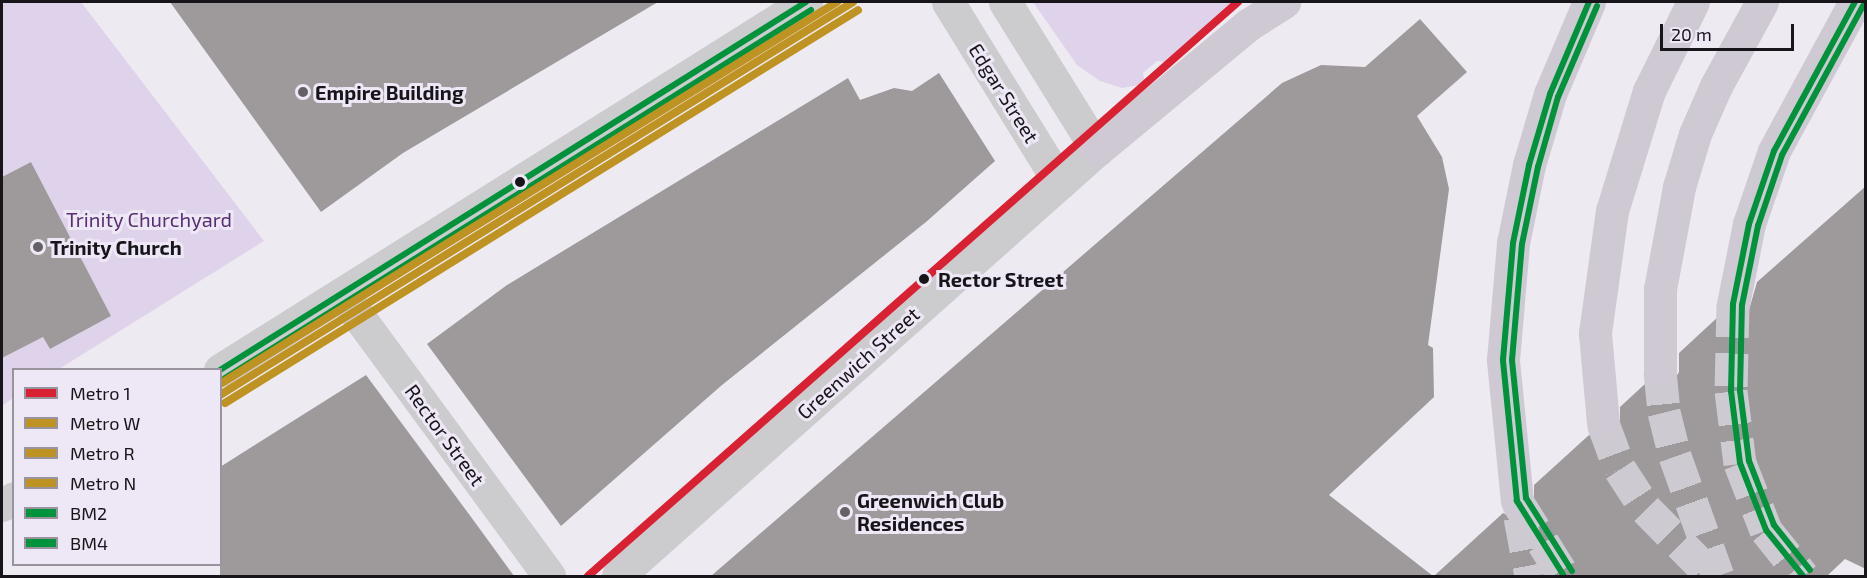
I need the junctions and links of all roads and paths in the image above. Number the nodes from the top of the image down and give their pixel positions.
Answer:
1 (806, 2) edge
2 (948, 2) edge
3 (1005, 2) edge
4 (1284, 2) edge
5 (1589, 2) edge
6 (1693, 2) edge
7 (1762, 2) edge
8 (1855, 2) edge
9 (1097, 150) junction
10 (1060, 183) junction
11 (342, 294) junction
12 (1733, 304) tunnel mouth
13 (222, 369) edge
14 (1660, 371) tunnel mouth
15 (1603, 423) tunnel mouth
16 (1517, 501) tunnel mouth
17 (549, 576) edge
18 (618, 576) edge

1 - 11 street
2 - 10 street, Edgar Street
3 - 9 street
4 - 9 highway
5 - 16 highway
6 - 15 highway
7 - 14 highway
8 - 12 highway
9 - 10 street, Greenwich Street
10 - 18 street, Greenwich Street
11 - 13 street
11 - 17 street, Rector Street

